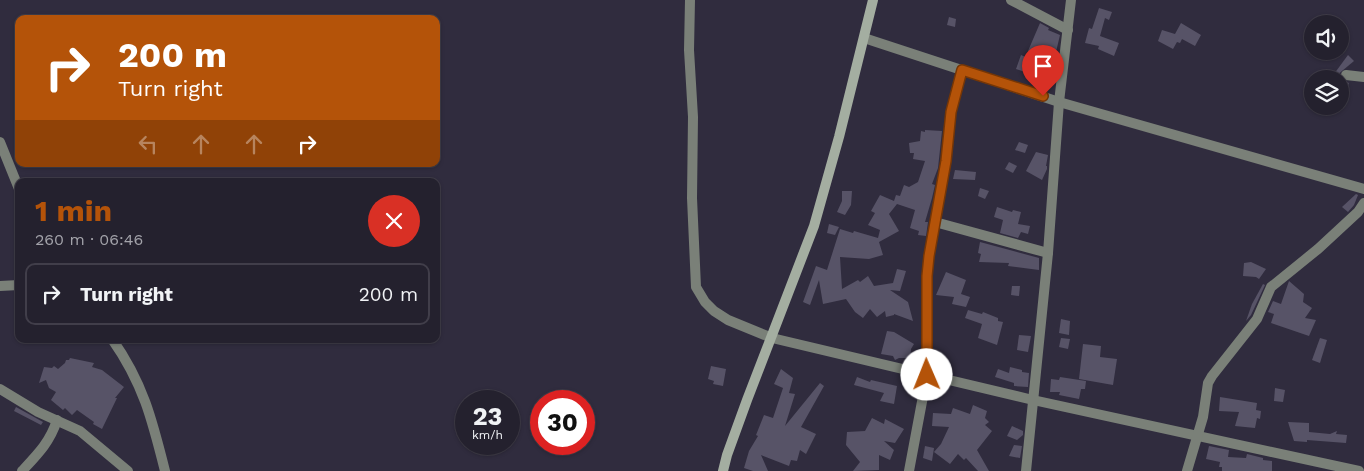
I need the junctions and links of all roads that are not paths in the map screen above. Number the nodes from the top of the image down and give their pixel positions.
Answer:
1 (690, 0) edge
2 (874, 0) edge
3 (1011, 0) edge
4 (1071, 0) edge
5 (1068, 30) junction
6 (864, 38) junction
7 (962, 70) junction
8 (1349, 75) edge
9 (1364, 77) edge
10 (1059, 102) junction
11 (0, 142) edge
12 (15, 180) edge
13 (1364, 189) edge
14 (1364, 203) edge
15 (1361, 216) edge
16 (935, 222) junction
17 (1048, 253) junction
18 (15, 285) edge
19 (0, 286) edge
20 (772, 338) junction
21 (115, 343) edge
22 (927, 375) junction
23 (0, 389) edge
24 (1033, 400) junction
25 (57, 420) junction
26 (1198, 435) junction
27 (22, 471) edge
28 (128, 471) edge
29 (165, 471) edge
30 (723, 471) edge
31 (909, 471) edge
32 (1026, 471) edge
33 (1187, 471) edge
34 (1359, 471) edge

1 - 20 street
2 - 6 main road
3 - 5 street
4 - 5 street
5 - 10 street
6 - 7 street
6 - 20 main road
7 - 10 street
7 - 16 street
8 - 9 street
10 - 13 street
10 - 17 street
11 - 12 street
14 - 15 street
15 - 26 street
16 - 17 street
16 - 22 street
17 - 24 street
18 - 19 street
20 - 22 street
20 - 30 main road
21 - 29 street
22 - 24 street
22 - 31 street
23 - 25 street
24 - 26 street
24 - 32 street
25 - 27 street
25 - 28 street
26 - 33 street
26 - 34 street

